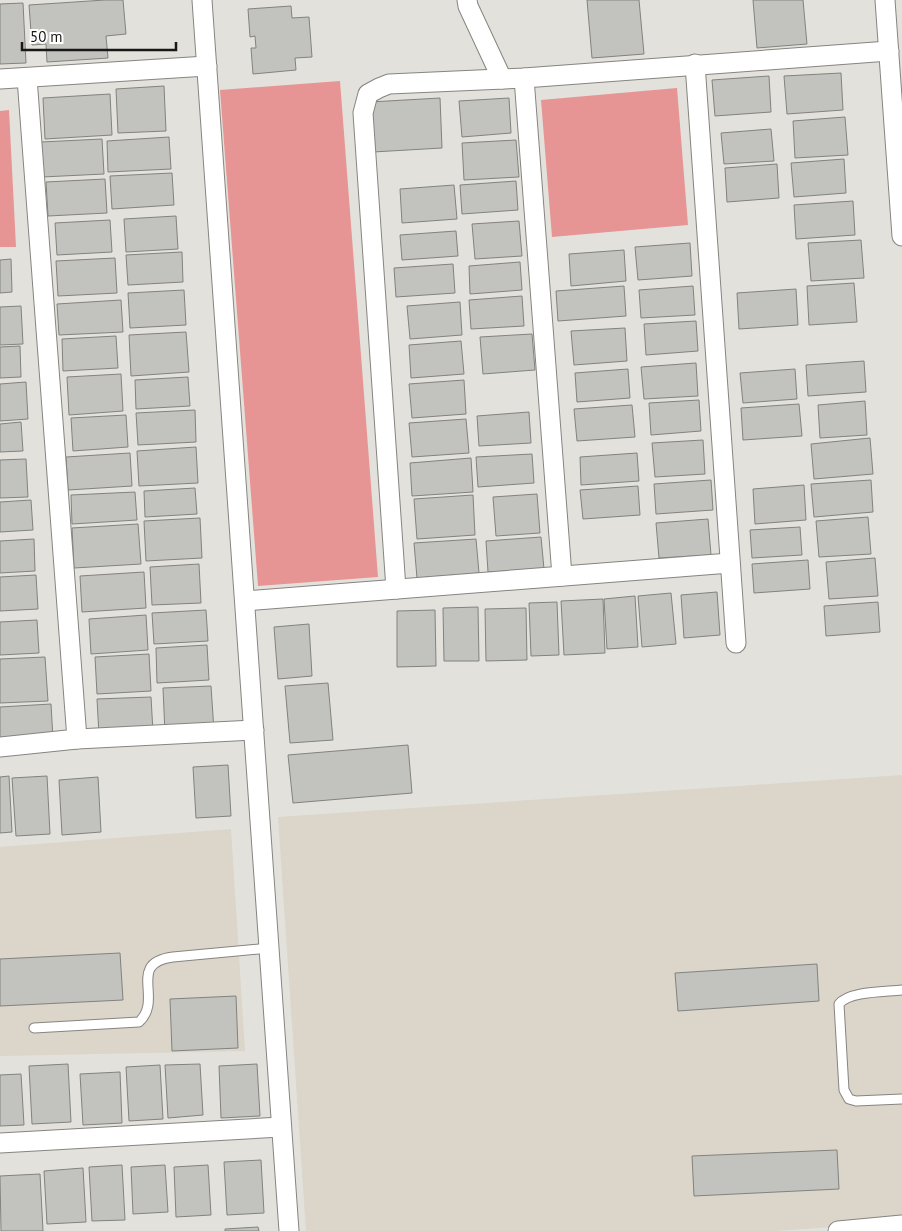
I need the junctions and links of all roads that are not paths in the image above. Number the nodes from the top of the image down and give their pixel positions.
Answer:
1 (202, 0) edge
2 (467, 0) edge
3 (885, 0) edge
4 (889, 51) junction
5 (694, 64) junction
6 (207, 66) junction
7 (27, 78) junction
8 (524, 78) junction
9 (0, 79) edge
10 (502, 79) junction
11 (900, 175) edge
12 (902, 236) edge
13 (730, 563) junction
14 (562, 576) junction
15 (396, 589) junction
16 (245, 601) junction
17 (736, 643) dead end
18 (254, 730) junction
19 (77, 739) junction
20 (0, 747) edge
21 (269, 948) junction
22 (902, 990) edge
23 (34, 1028) dead end
24 (902, 1099) edge
25 (281, 1127) junction
26 (0, 1144) edge
27 (902, 1225) edge
28 (289, 1231) edge
29 (838, 1231) edge

1 - 6 street
2 - 10 street
3 - 4 street
4 - 5 street
4 - 11 street
5 - 8 street
5 - 13 street
6 - 7 street
6 - 16 street
7 - 9 street
7 - 19 street
8 - 10 street
8 - 14 street
10 - 15 street
11 - 12 street
13 - 14 street
13 - 17 street
14 - 15 street
15 - 16 street
16 - 18 street
18 - 19 street
18 - 21 street
19 - 20 street
21 - 23 lane
21 - 25 street
22 - 24 lane
25 - 26 street
25 - 28 street
27 - 29 street

